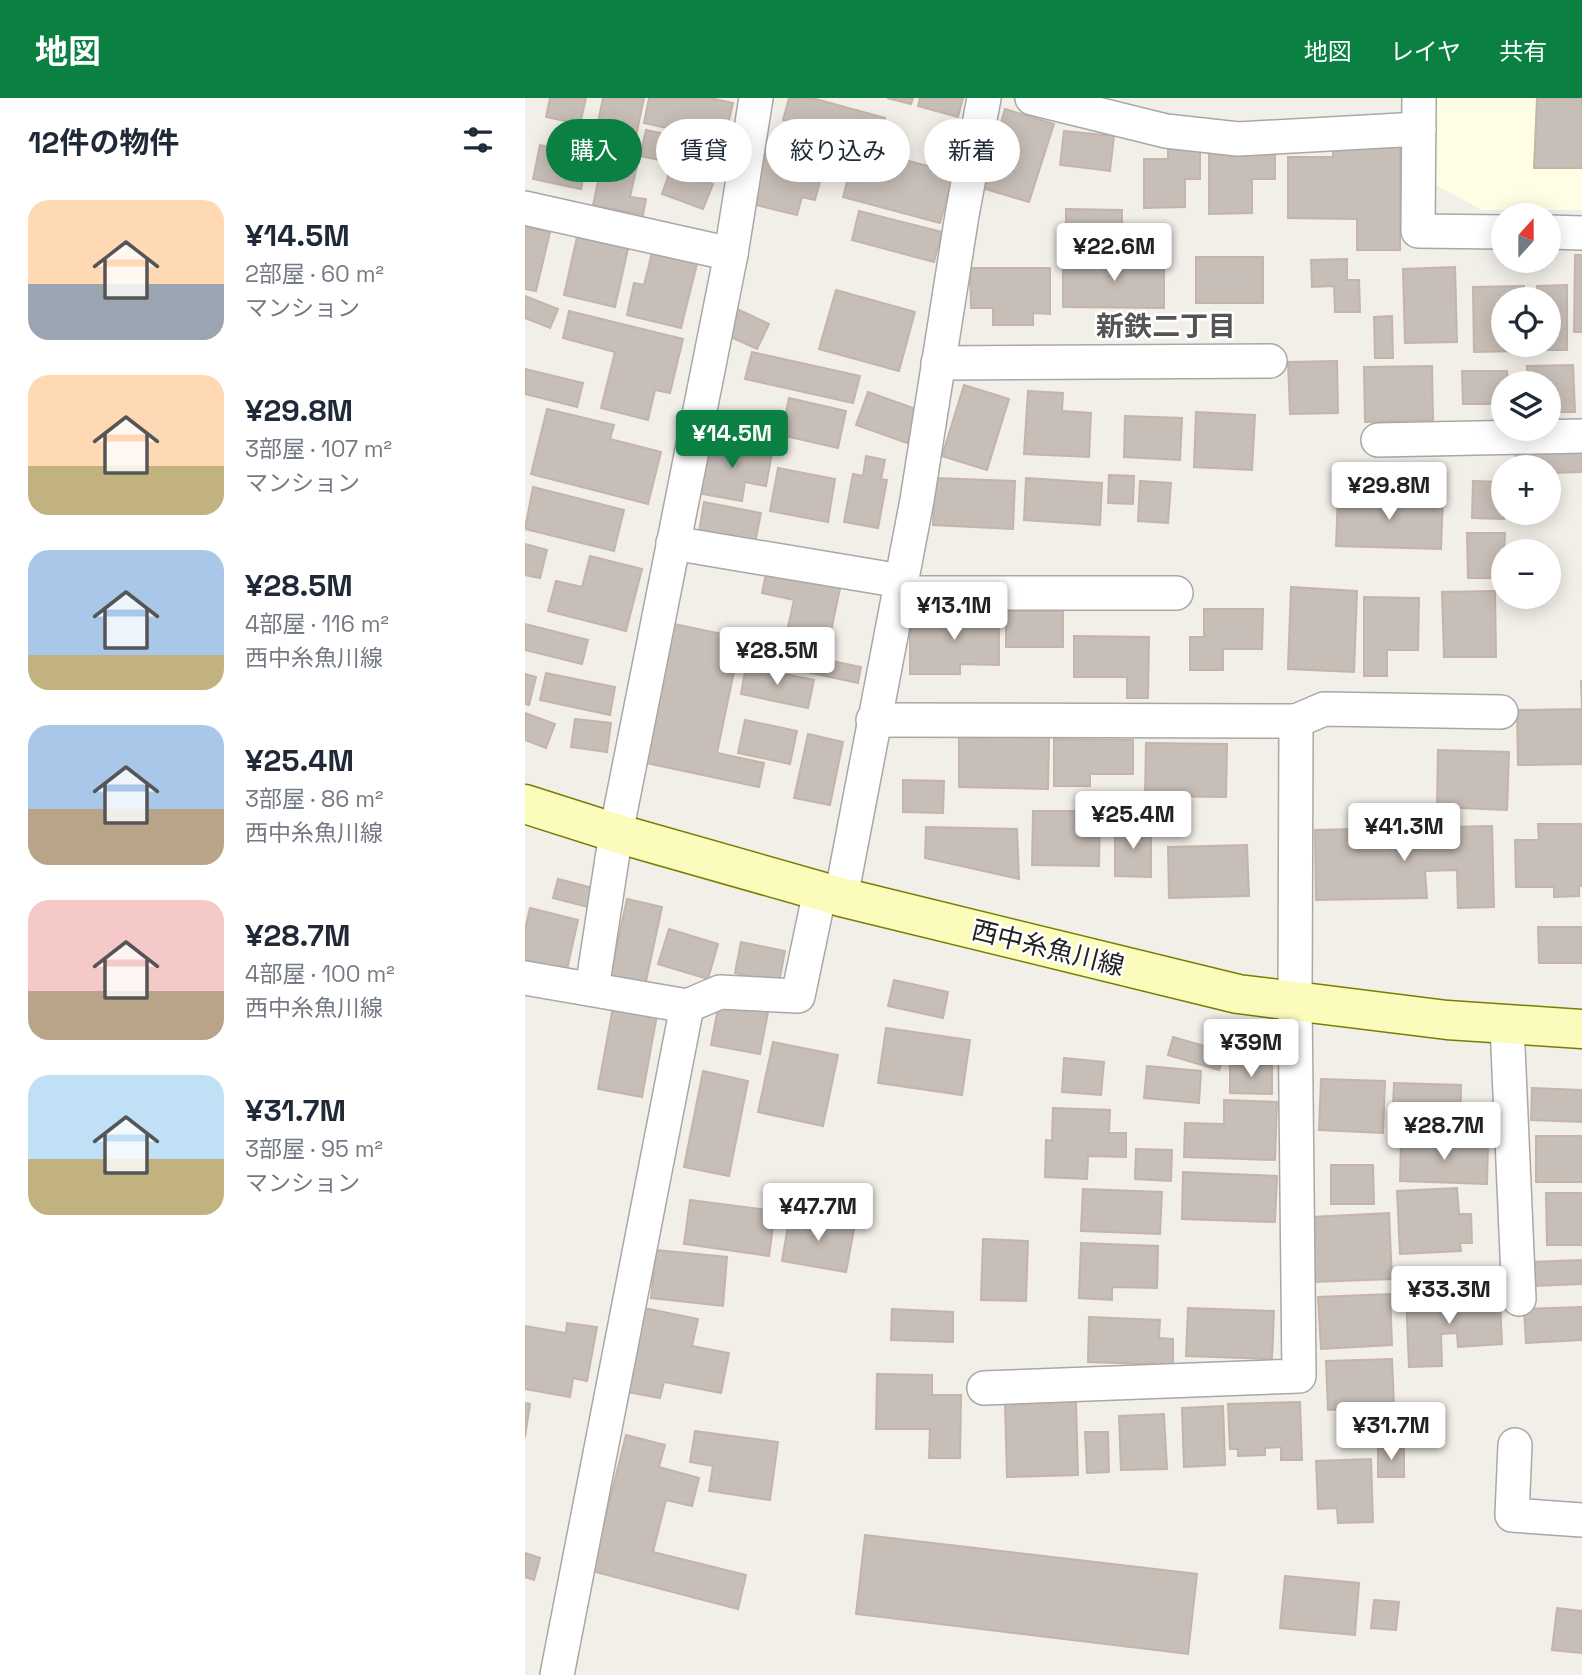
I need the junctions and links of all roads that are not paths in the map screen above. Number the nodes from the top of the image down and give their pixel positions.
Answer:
1 (756, 98) edge
2 (984, 98) edge
3 (1032, 98) edge
4 (1419, 114) edge
5 (525, 208) edge
6 (1491, 232) edge
7 (1561, 232) edge
8 (1582, 233) edge
9 (731, 254) junction
10 (1270, 361) dead end
11 (938, 363) junction
12 (1582, 436) edge
13 (1378, 440) dead end
14 (673, 543) junction
15 (900, 587) junction
16 (1176, 593) dead end
17 (1501, 712) dead end
18 (873, 719) junction
19 (1296, 721) junction
20 (525, 804) edge
21 (616, 833) junction
22 (830, 894) junction
23 (525, 978) edge
24 (592, 989) junction
25 (1295, 1001) junction
26 (687, 1006) junction
27 (1507, 1025) junction
28 (1582, 1029) edge
29 (1519, 1299) dead end
30 (984, 1388) dead end
31 (1515, 1445) dead end
32 (1582, 1520) edge
33 (557, 1675) edge

1 - 9 street
2 - 11 street
3 - 4 street
4 - 6 street
5 - 9 street
7 - 8 street
9 - 14 street
10 - 11 street
11 - 15 street
12 - 13 street
14 - 15 street
14 - 21 street
15 - 16 street
15 - 18 street
17 - 19 street
18 - 19 street
18 - 22 street
19 - 25 street
20 - 21 main road, 西中糸魚川線
21 - 22 main road, 西中糸魚川線
21 - 24 street
22 - 25 main road, 西中糸魚川線
22 - 26 street
23 - 24 street
24 - 26 street
25 - 27 main road, 西中糸魚川線
25 - 30 street
26 - 33 street
27 - 28 main road, 西中糸魚川線
27 - 29 street
31 - 32 street

